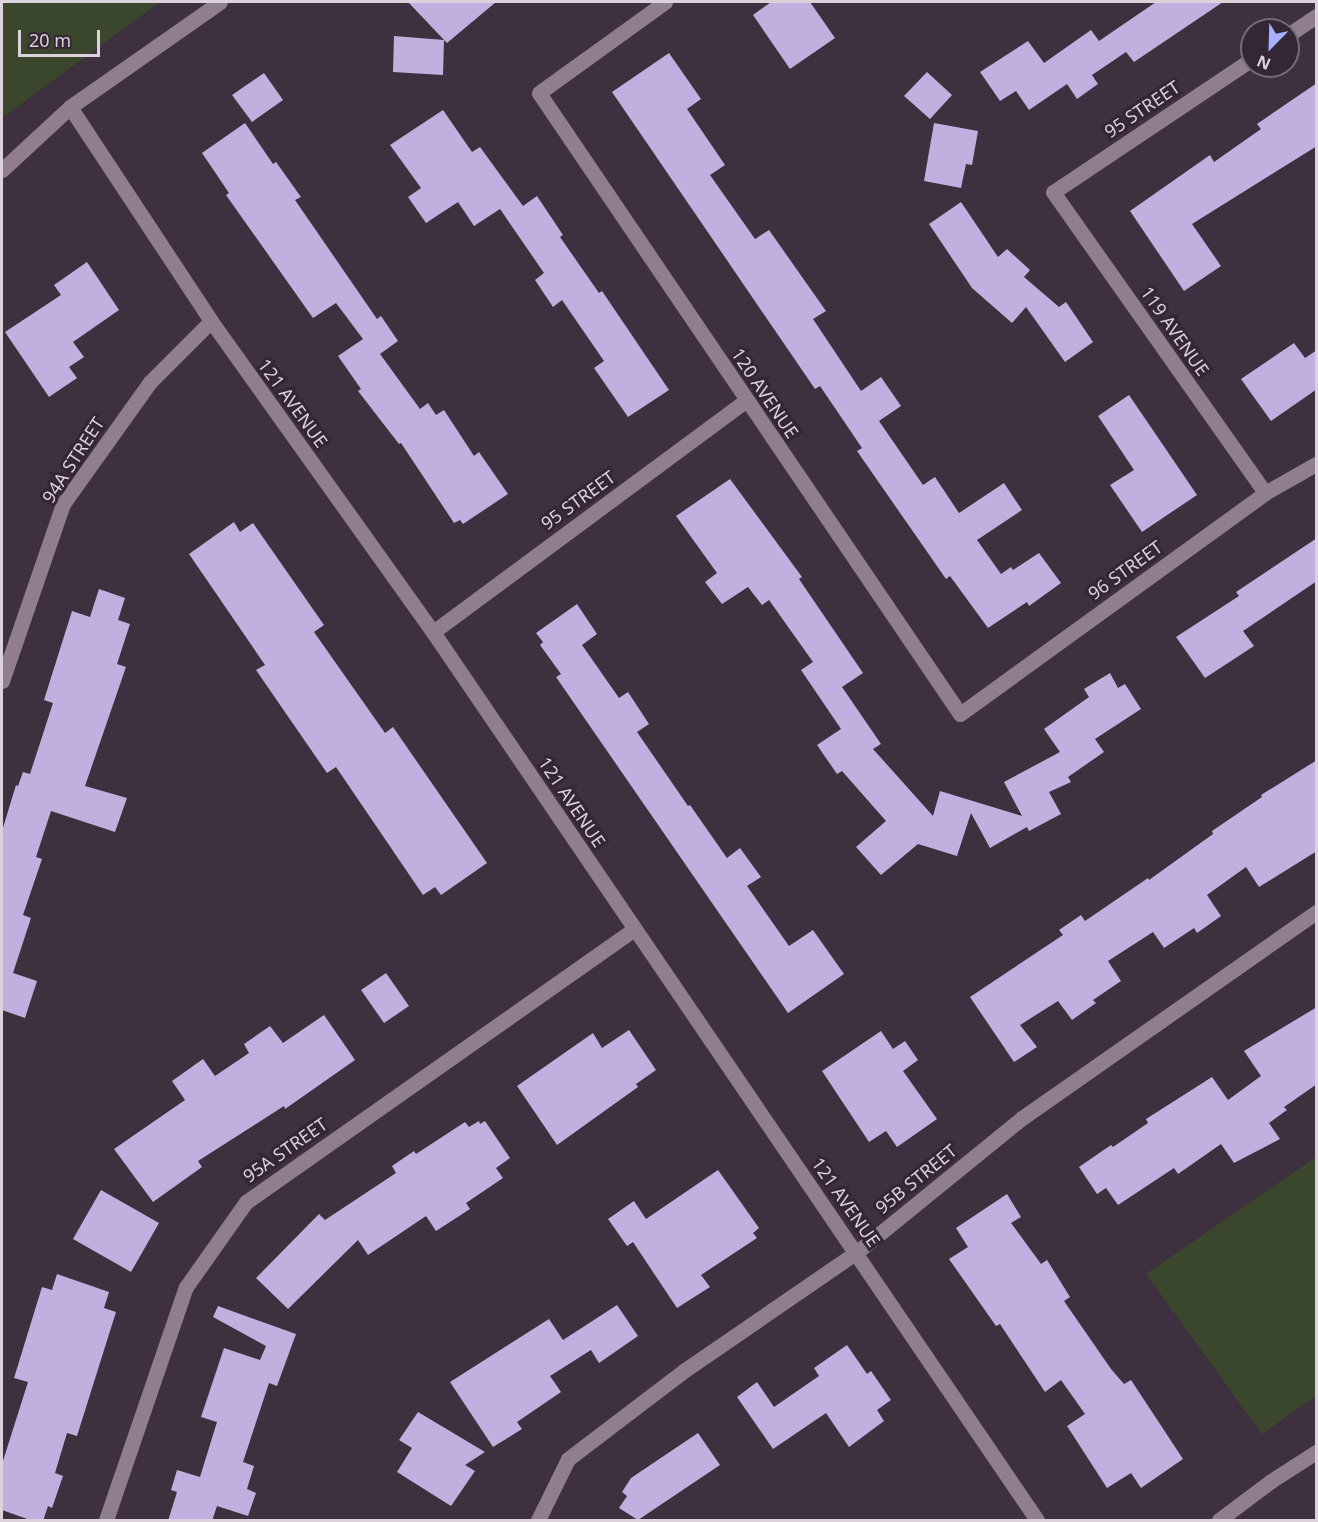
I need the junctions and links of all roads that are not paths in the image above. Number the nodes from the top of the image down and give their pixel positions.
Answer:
1 (220, 2) edge
2 (665, 2) edge
3 (1317, 16) edge
4 (1300, 27) edge
5 (1240, 67) edge
6 (70, 107) junction
7 (2, 170) edge
8 (1053, 192) joint
9 (211, 321) junction
10 (747, 400) junction
11 (1317, 465) edge
12 (1265, 493) junction
13 (433, 632) junction
14 (2, 681) edge
15 (960, 714) joint
16 (1317, 912) edge
17 (634, 929) junction
18 (857, 1252) junction
19 (1317, 1452) edge
20 (1235, 1516) edge
21 (106, 1521) edge
22 (538, 1521) edge
23 (1037, 1521) edge
24 (1219, 1521) edge

1 - 6 street
2 - 10 street, 120 AVENUE
3 - 4 street
5 - 8 street, 95 STREET
6 - 7 street
6 - 9 street, 121 AVENUE
8 - 12 street, 119 AVENUE
9 - 13 street, 121 AVENUE
9 - 14 street, 94A STREET
10 - 13 street, 95 STREET
10 - 15 street, 120 AVENUE
11 - 12 street, 96 STREET
12 - 15 street, 96 STREET
13 - 17 street, 121 AVENUE
16 - 18 street, 95B STREET
17 - 18 street, 121 AVENUE
17 - 21 street, 95A STREET
18 - 22 street, 95B STREET
18 - 23 street, 121 AVENUE
19 - 20 street
20 - 24 street

